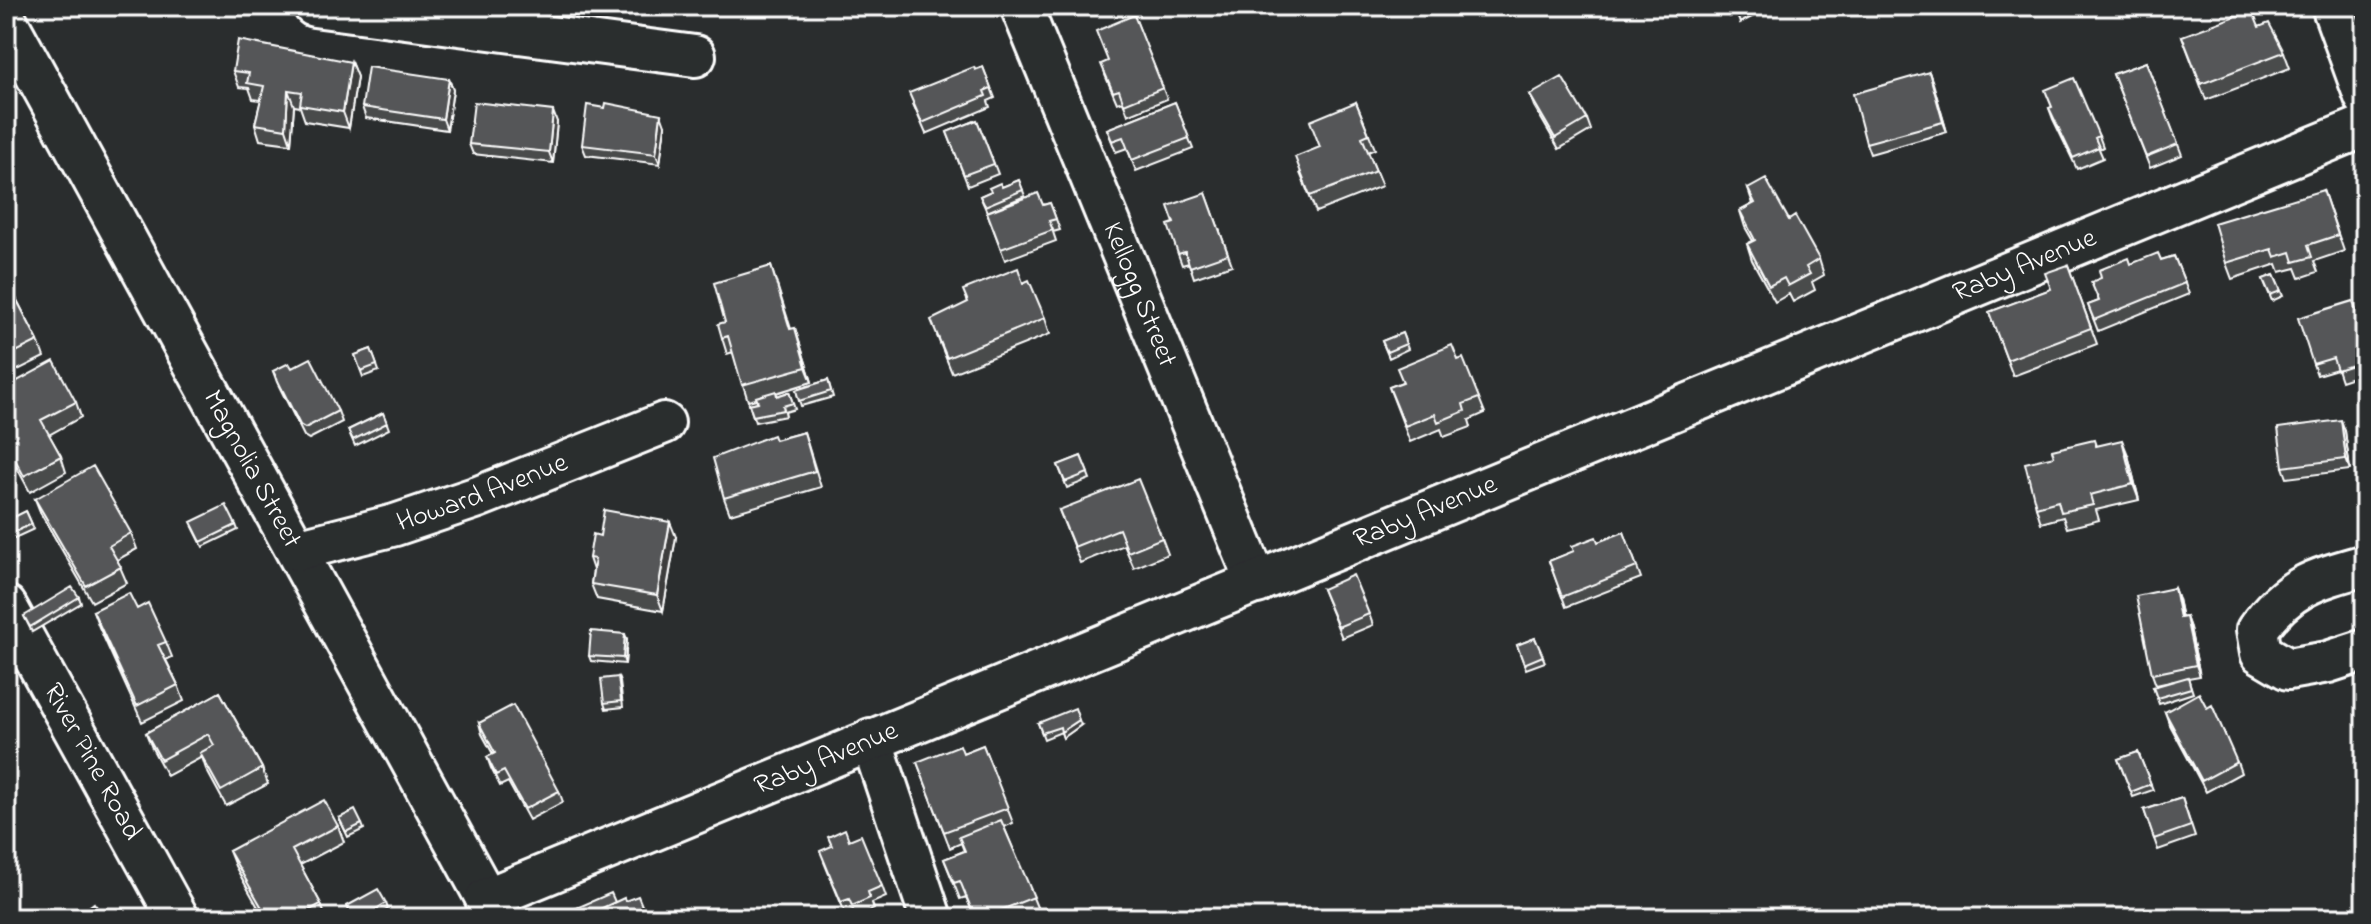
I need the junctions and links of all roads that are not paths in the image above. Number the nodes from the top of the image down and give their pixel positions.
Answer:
1 (314, 6) edge
2 (1021, 6) edge
3 (2332, 6) edge
4 (6, 20) edge
5 (695, 56) dead end
6 (2365, 97) edge
7 (2365, 126) edge
8 (664, 423) dead end
9 (297, 550) junction
10 (2365, 565) edge
11 (1257, 583) junction
12 (6, 606) edge
13 (2365, 650) edge
14 (871, 739) junction
15 (492, 908) edge
16 (178, 918) edge
17 (931, 918) edge

1 - 5 street
2 - 11 street, Kellogg Street
3 - 6 street
4 - 9 street, Magnolia Street
7 - 11 street, Raby Avenue
8 - 9 street, Howard Avenue
9 - 15 street, Magnolia Street
10 - 13 street
11 - 14 street, Raby Avenue
12 - 16 street, River Pine Road
14 - 15 street, Raby Avenue
14 - 17 street

